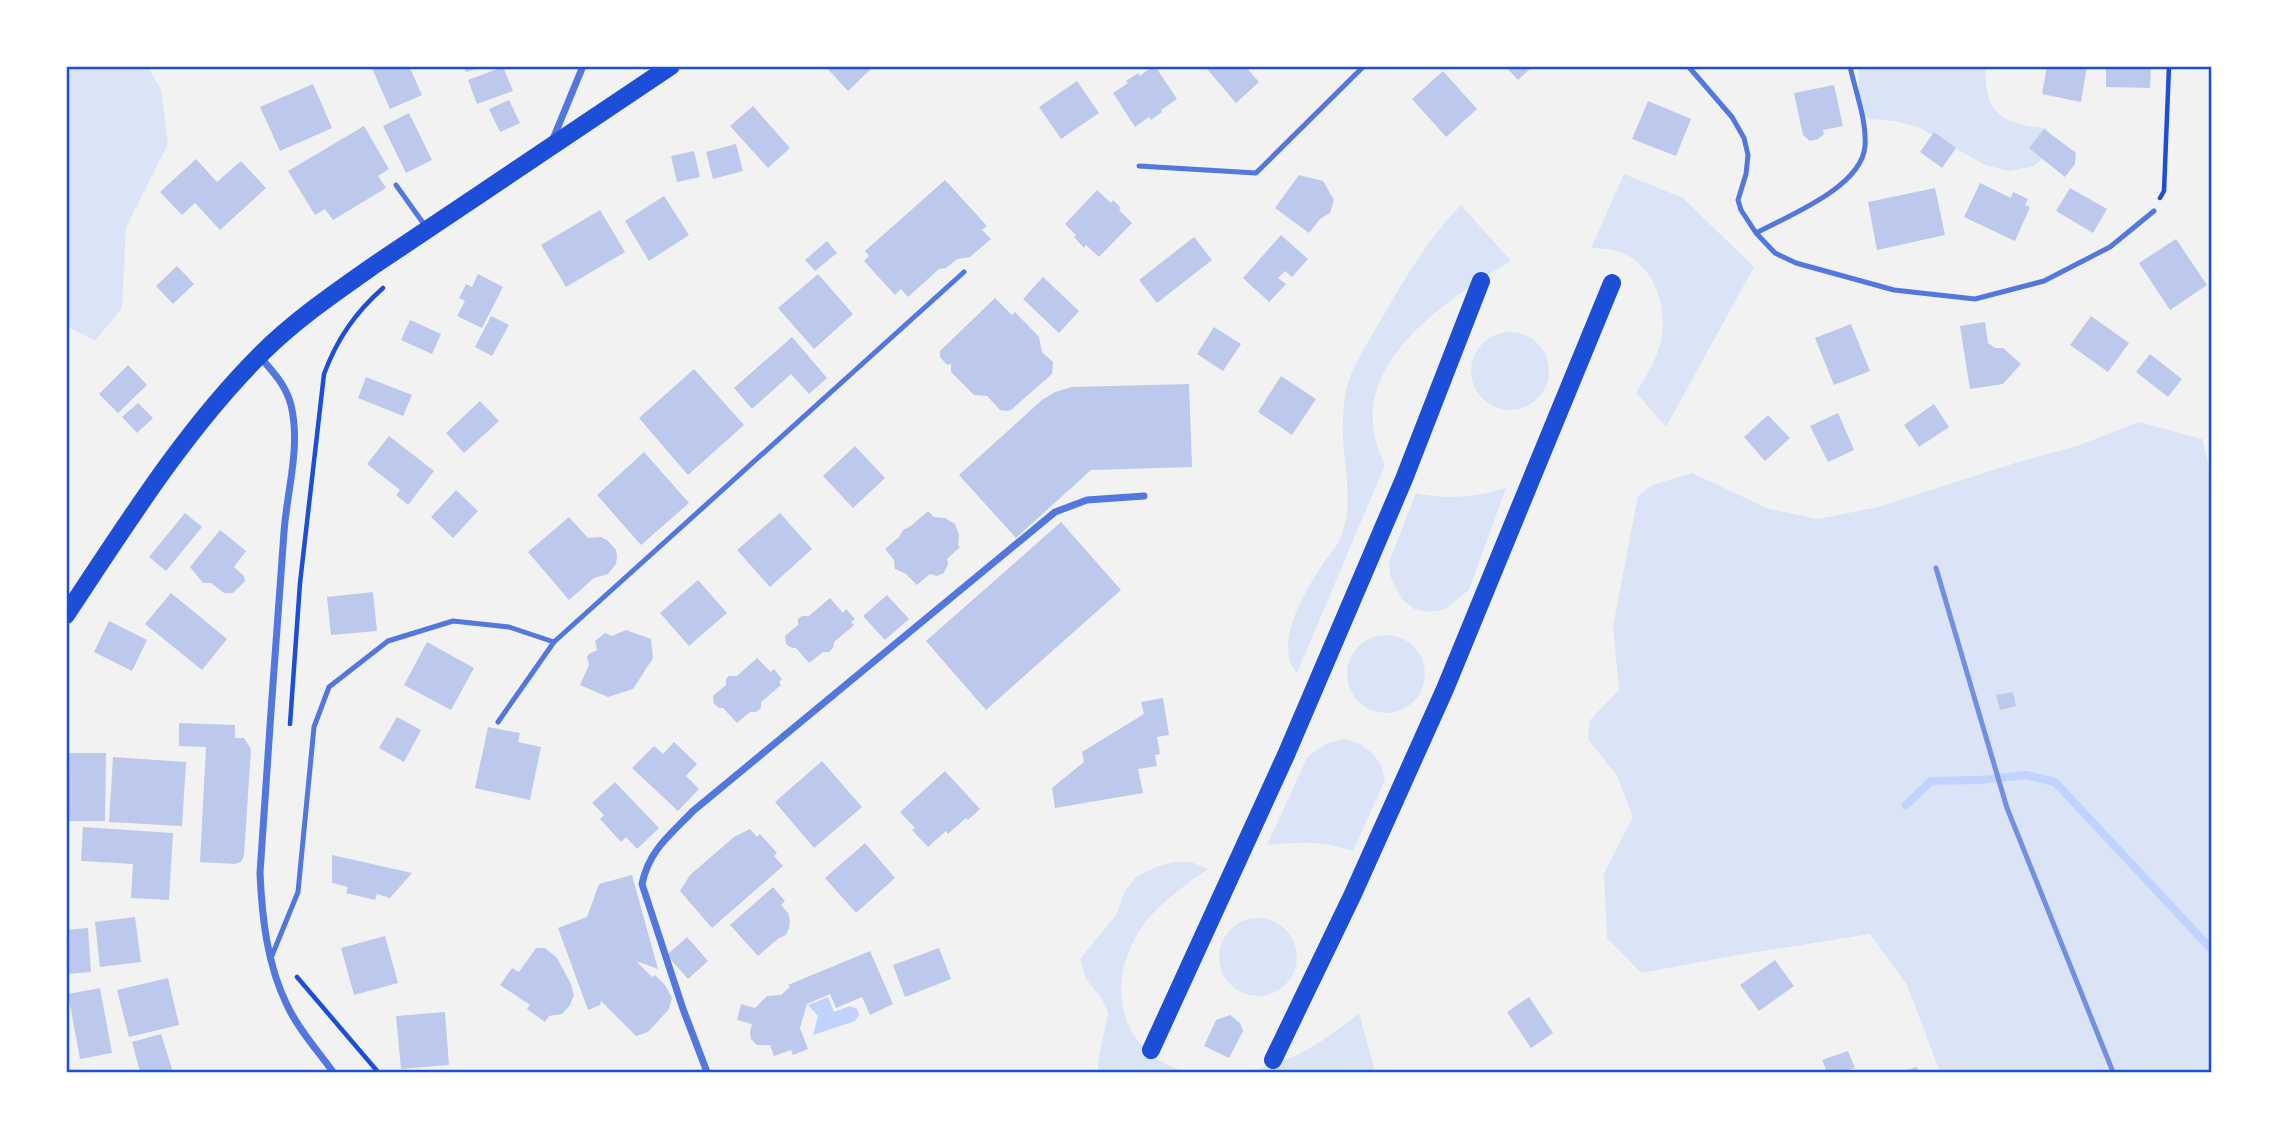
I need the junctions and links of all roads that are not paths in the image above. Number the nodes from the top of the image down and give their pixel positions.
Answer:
1 (583, 66) edge
2 (671, 66) edge
3 (1364, 66) edge
4 (1688, 66) edge
5 (1850, 66) edge
6 (551, 146) junction
7 (1139, 166) dead end
8 (396, 185) dead end
9 (2154, 211) road end
10 (428, 229) junction
11 (1756, 233) junction
12 (964, 272) dead end
13 (1481, 281) dead end
14 (1612, 283) dead end
15 (259, 356) junction
16 (1144, 496) dead end
17 (66, 615) edge
18 (554, 642) junction
19 (498, 722) dead end
20 (271, 958) junction
21 (1151, 1050) dead end
22 (1273, 1059) dead end
23 (333, 1073) edge
24 (707, 1073) edge

1 - 6 street
2 - 6 main road
3 - 7 lane
4 - 11 lane
5 - 11 lane
6 - 10 main road
8 - 10 lane
9 - 11 lane
10 - 15 main road
12 - 18 lane
13 - 21 main road
14 - 22 main road
15 - 17 main road
15 - 20 street
16 - 24 street
18 - 19 lane
18 - 20 lane
20 - 23 street

